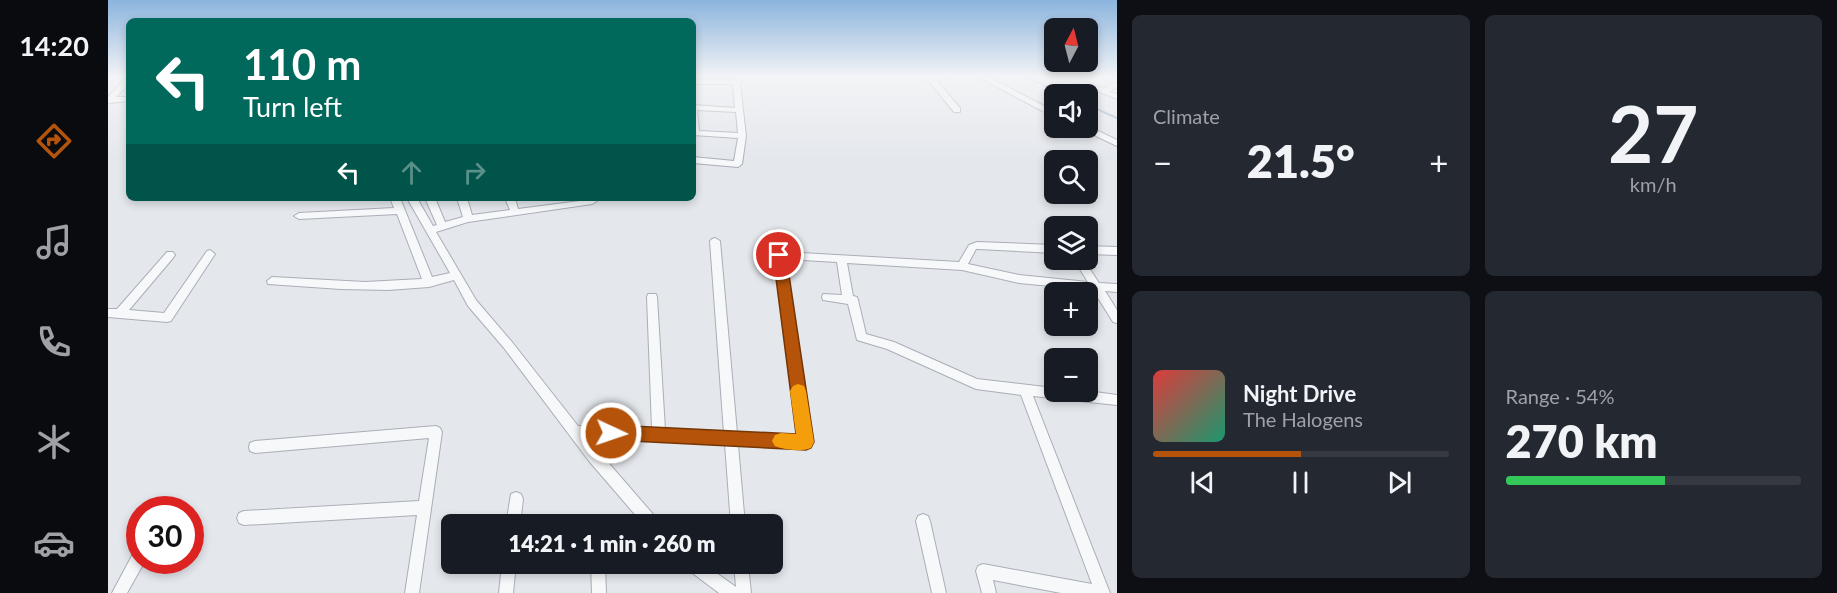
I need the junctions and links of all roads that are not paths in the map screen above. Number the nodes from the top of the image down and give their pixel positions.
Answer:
1 (738, 105) edge
2 (953, 105) edge
3 (696, 107) edge
4 (738, 110) junction
5 (957, 110) dead end
6 (696, 133) edge
7 (1098, 134) edge
8 (742, 136) junction
9 (1117, 143) edge
10 (696, 160) edge
11 (396, 201) edge
12 (414, 201) edge
13 (431, 201) edge
14 (463, 201) edge
15 (511, 201) edge
16 (592, 201) dead end
17 (557, 202) edge
18 (400, 211) junction
19 (515, 212) junction
20 (299, 216) dead end
21 (468, 219) junction
22 (442, 226) junction
23 (429, 231) junction
24 (776, 233) dead end
25 (715, 241) dead end
26 (1044, 248) edge
27 (1098, 250) edge
28 (1117, 251) edge
29 (210, 254) dead end
30 (170, 255) dead end
31 (779, 255) junction
32 (841, 260) junction
33 (962, 266) junction
34 (456, 276) junction
35 (272, 280) dead end
36 (1053, 282) edge
37 (429, 283) junction
38 (1098, 287) edge
39 (1117, 288) edge
40 (1098, 289) edge
41 (652, 297) dead end
42 (827, 297) dead end
43 (848, 299) junction
44 (108, 313) edge
45 (120, 314) junction
46 (1117, 319) edge
47 (1025, 390) junction
48 (1117, 400) edge
49 (575, 432) junction
50 (659, 436) junction
51 (731, 438) junction
52 (255, 447) dead end
53 (516, 499) dead end
54 (423, 508) junction
55 (514, 514) edge
56 (643, 514) edge
57 (737, 514) edge
58 (244, 518) dead end
59 (923, 521) dead end
60 (130, 574) edge
61 (508, 574) edge
62 (598, 574) edge
63 (705, 574) edge
64 (742, 574) edge
65 (119, 593) edge
66 (412, 593) edge
67 (506, 593) edge
68 (599, 593) edge
69 (731, 593) edge
70 (744, 593) edge
71 (939, 593) edge
72 (989, 593) edge
73 (1102, 593) edge

1 - 4 street
2 - 5 street
3 - 4 street
4 - 8 street
6 - 8 street
7 - 9 street
8 - 10 street
11 - 18 street
12 - 23 street
13 - 22 street
14 - 21 street
15 - 19 street
16 - 17 street
17 - 19 street
18 - 20 street
18 - 37 street
19 - 21 street
21 - 22 street
22 - 23 street
23 - 34 street
24 - 31 street
25 - 51 street
26 - 33 street
27 - 28 street
29 - 45 street
30 - 45 street
31 - 32 street
31 - 51 street
32 - 33 street
32 - 43 street
33 - 36 street
34 - 37 street
34 - 49 street
35 - 37 street
38 - 39 street
40 - 46 street
41 - 50 street
42 - 43 street
43 - 47 street
44 - 45 street
47 - 48 street
47 - 73 street
49 - 50 street
49 - 56 street
50 - 51 street
51 - 57 street
52 - 54 street
53 - 55 street
54 - 58 street
54 - 66 street
59 - 71 street
60 - 65 street
61 - 67 street
62 - 68 street
63 - 69 street
64 - 70 street
72 - 73 street

